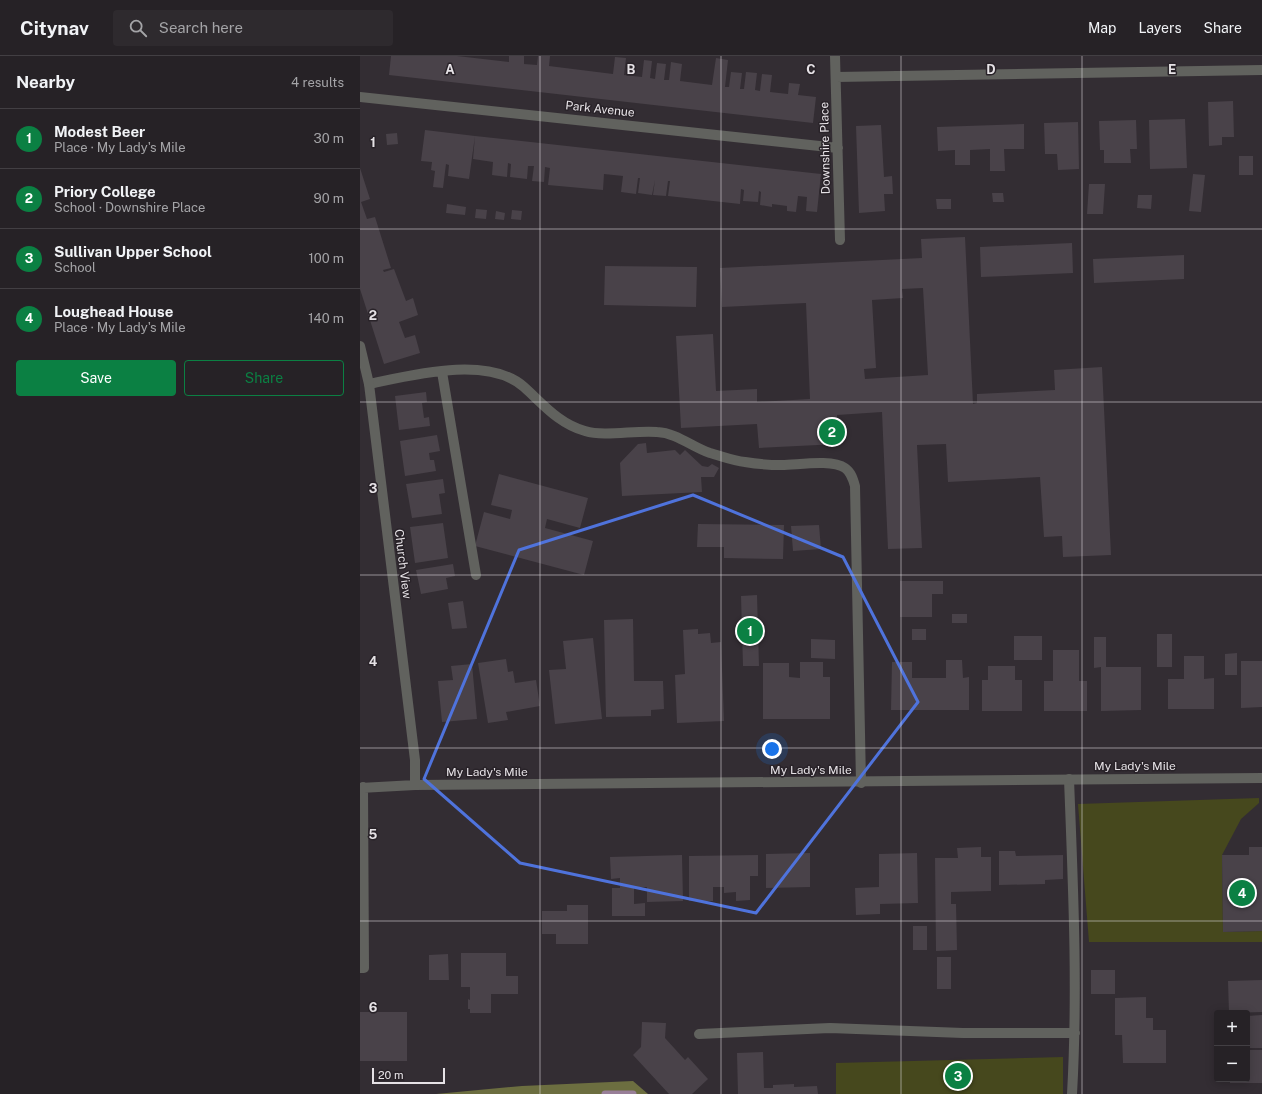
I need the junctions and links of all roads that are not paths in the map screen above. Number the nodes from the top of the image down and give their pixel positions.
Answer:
1 (835, 56) edge
2 (1262, 70) edge
3 (836, 77) junction
4 (360, 97) edge
5 (838, 148) junction
6 (840, 240) dead end
7 (360, 346) edge
8 (442, 372) junction
9 (364, 384) edge
10 (476, 575) dead end
11 (1262, 778) edge
12 (1069, 779) junction
13 (861, 783) junction
14 (415, 785) junction
15 (361, 788) edge
16 (360, 968) edge
17 (1075, 1033) junction
18 (699, 1034) dead end
19 (1072, 1094) edge

1 - 3 street, Downshire Place
2 - 3 street
3 - 5 street, Downshire Place
4 - 5 street, Park Avenue
5 - 6 street, Downshire Place
7 - 9 street, Church View
8 - 9 street
8 - 10 street
8 - 13 street
9 - 14 street, Church View
11 - 12 street, My Lady's Mile
12 - 13 street, My Lady's Mile
12 - 17 street
13 - 14 street, My Lady's Mile
14 - 15 street, My Lady's Mile
15 - 16 street
17 - 18 street
17 - 19 street

